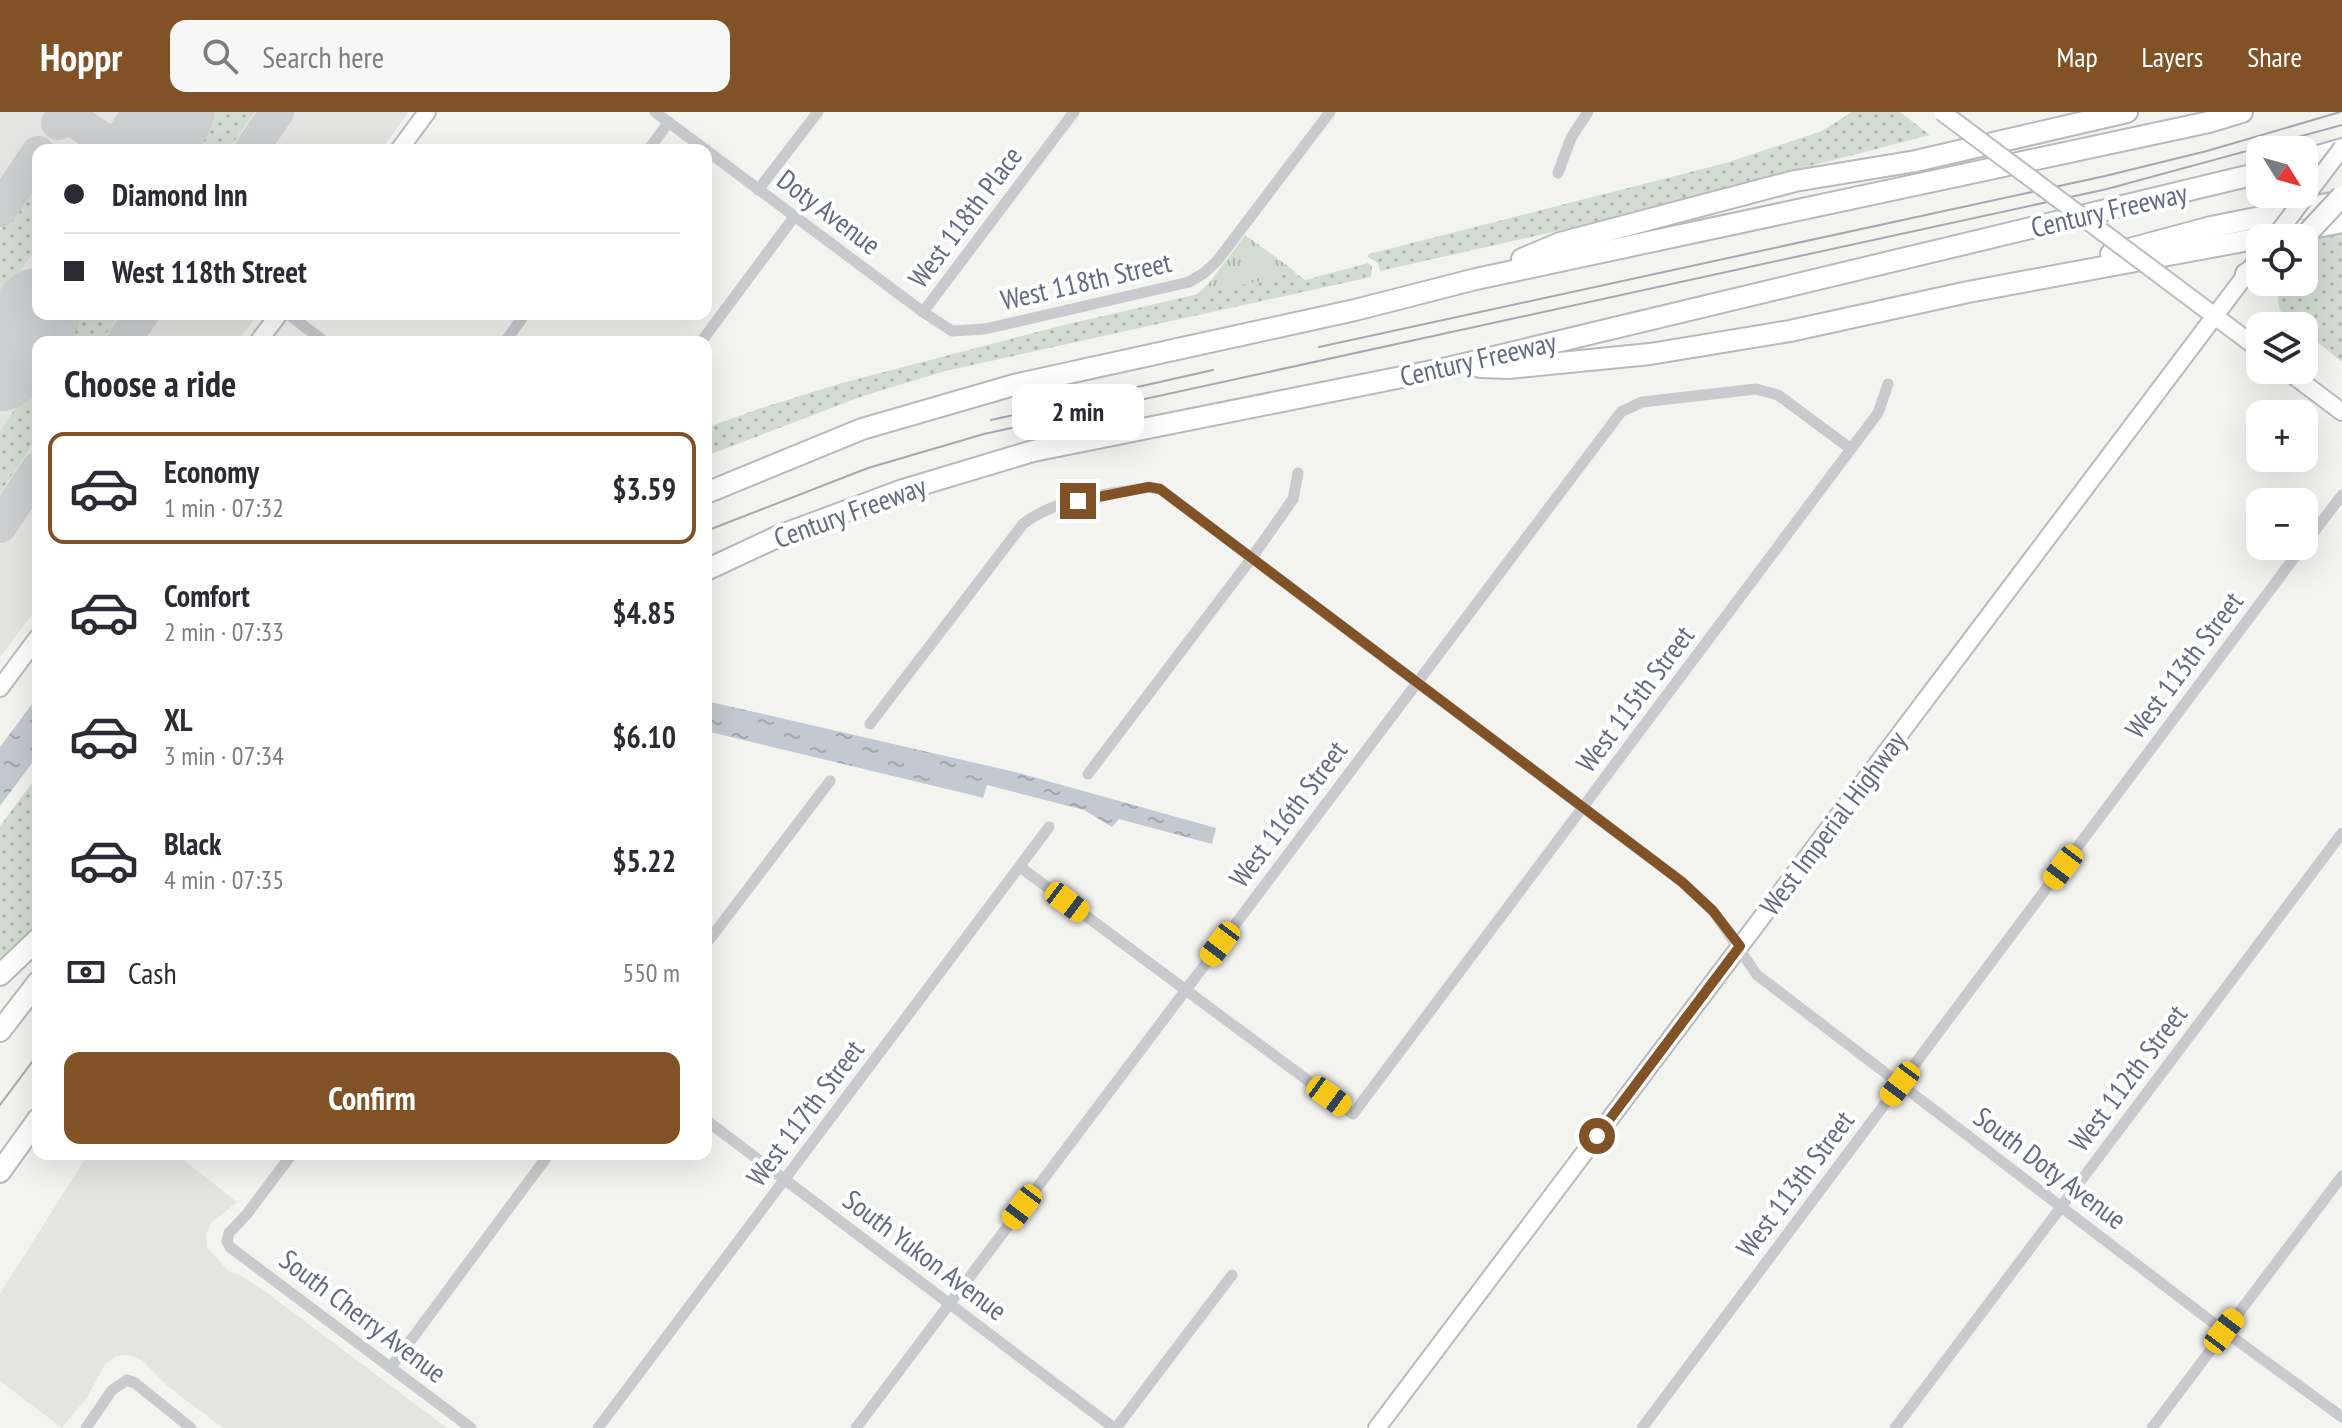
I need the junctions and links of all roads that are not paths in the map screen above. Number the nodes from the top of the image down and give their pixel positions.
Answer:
1 (427, 112) edge
2 (655, 112) edge
3 (818, 112) edge
4 (1074, 112) edge
5 (1330, 112) edge
6 (1588, 112) edge
7 (1942, 112) edge
8 (2116, 112) edge
9 (2127, 112) edge
10 (2242, 112) edge
11 (2094, 120) junction
12 (669, 122) junction
13 (403, 144) edge
14 (652, 144) edge
15 (698, 144) edge
16 (2342, 149) edge
17 (712, 155) edge
18 (2318, 156) edge
19 (1558, 173) dead end
20 (2246, 176) edge
21 (758, 190) junction
22 (2342, 198) edge
23 (794, 217) junction
24 (2342, 222) edge
25 (2285, 224) edge
26 (2317, 224) edge
27 (2318, 227) edge
28 (2246, 241) edge
29 (2246, 278) edge
30 (1476, 279) junction
31 (1968, 292) junction
32 (923, 312) junction
33 (2214, 315) junction
34 (296, 320) edge
35 (317, 336) edge
36 (705, 336) edge
37 (2246, 339) edge
38 (1452, 367) junction
39 (1888, 384) dead end
40 (2305, 384) edge
41 (2342, 412) edge
42 (1851, 449) junction
43 (1298, 473) dead end
44 (712, 491) edge
45 (2342, 495) edge
46 (2318, 527) edge
47 (1251, 559) junction
48 (2293, 560) edge
49 (712, 567) edge
50 (32, 645) edge
51 (1415, 682) junction
52 (0, 688) edge
53 (870, 724) dead end
54 (1088, 774) dead end
55 (830, 781) dead end
56 (1583, 807) junction
57 (1049, 827) dead end
58 (2342, 833) edge
59 (1020, 867) junction
60 (712, 936) edge
61 (32, 945) edge
62 (1740, 946) junction
63 (0, 975) edge
64 (32, 990) edge
65 (1186, 990) junction
66 (0, 1031) edge
67 (1900, 1084) junction
68 (712, 1125) edge
69 (32, 1127) edge
70 (288, 1160) edge
71 (545, 1160) edge
72 (0, 1172) edge
73 (2342, 1176) edge
74 (785, 1180) junction
75 (2061, 1207) junction
76 (1232, 1275) dead end
77 (950, 1304) junction
78 (2224, 1331) junction
79 (391, 1367) junction
80 (2342, 1417) edge
81 (86, 1428) edge
82 (191, 1428) edge
83 (471, 1428) edge
84 (598, 1428) edge
85 (856, 1428) edge
86 (1115, 1428) edge
87 (1377, 1428) edge
88 (1642, 1428) edge
89 (1895, 1428) edge
90 (2152, 1428) edge

1 - 13 main road
2 - 12 street, Doty Avenue
3 - 21 street
4 - 32 street, West 118th Place
5 - 32 street, West 118th Street
6 - 19 street
7 - 33 main road, bridge
8 - 11 highway
9 - 11 highway
10 - 30 highway
11 - 30 highway
12 - 14 street
12 - 15 street, Doty Avenue
16 - 18 highway
16 - 25 main road, bridge
17 - 21 street, Doty Avenue
20 - 38 highway, Century Freeway
21 - 23 street, Doty Avenue
22 - 26 highway, bridge
22 - 31 highway
23 - 32 street, Doty Avenue
23 - 36 street
24 - 27 highway
28 - 31 highway
29 - 33 main road, West Imperial Highway
30 - 44 highway
31 - 38 highway
33 - 37 main road
33 - 62 main road, West Imperial Highway
34 - 35 street
38 - 49 highway, Century Freeway
39 - 42 street, West 115th Street
40 - 41 main road
42 - 51 street, West 116th Street
42 - 56 street, West 115th Street
43 - 47 street
45 - 46 street, West 113th Street
47 - 51 street
47 - 53 street
47 - 54 street
48 - 67 street, West 113th Street
50 - 52 main road
51 - 56 street
51 - 65 street, West 116th Street
55 - 60 street
56 - 62 street
56 - 65 street, West 115th Street
57 - 59 street, West 117th Street
58 - 75 street, West 112th Street
59 - 65 street
59 - 74 street, West 117th Street
61 - 63 highway
62 - 67 street, South Doty Avenue
62 - 87 main road, West Imperial Highway
64 - 66 highway
65 - 77 street, West 116th Street
67 - 75 street, South Doty Avenue
67 - 88 street, West 113th Street
68 - 74 street, South Yukon Avenue
69 - 72 highway
70 - 79 street, South Cherry Avenue
71 - 79 street
73 - 78 street
74 - 77 street, South Yukon Avenue
74 - 84 street, West 117th Street
75 - 78 street, South Doty Avenue
75 - 89 street, West 112th Street
76 - 86 street
77 - 85 street, West 116th Street
77 - 86 street, South Yukon Avenue
78 - 80 street, South Doty Avenue
78 - 90 street
79 - 83 street, South Cherry Avenue
81 - 82 street

